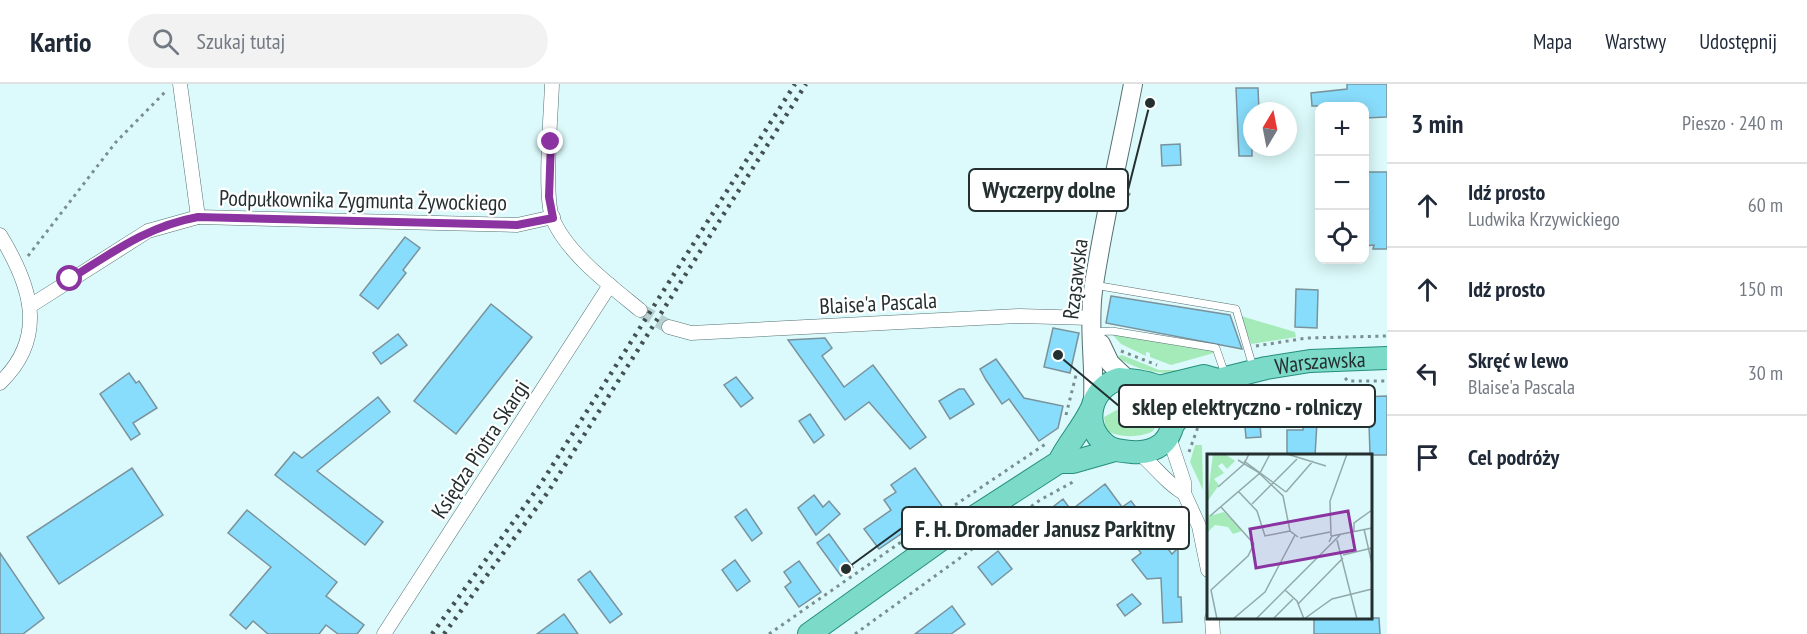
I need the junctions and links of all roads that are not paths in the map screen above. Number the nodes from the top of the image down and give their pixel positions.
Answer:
1 (180, 84) edge
2 (552, 84) edge
3 (1133, 84) edge
4 (198, 217) junction
5 (553, 218) junction
6 (0, 235) edge
7 (609, 285) junction
8 (1094, 285) junction
9 (30, 306) junction
10 (640, 310) tunnel mouth
11 (669, 327) tunnel mouth
12 (1092, 329) junction
13 (1387, 358) edge
14 (1254, 370) junction
15 (1222, 379) junction
16 (1128, 380) junction
17 (0, 382) edge
18 (1159, 387) junction
19 (1092, 405) junction
20 (1172, 429) junction
21 (1115, 450) junction
22 (1053, 452) junction
23 (1139, 453) junction
24 (1184, 493) junction
25 (1207, 561) edge
26 (1212, 619) edge
27 (384, 634) edge
28 (809, 634) edge
29 (1213, 634) edge

1 - 4 street, Podpułkownika Zygmunta Żywockiego
2 - 5 street
3 - 8 street, Rząsawska
4 - 5 street, Podpułkownika Zygmunta Żywockiego
4 - 9 street
5 - 7 street
6 - 9 street
7 - 10 street
7 - 27 street, Księdza Piotra Skargi
8 - 12 street, Rząsawska
8 - 14 lane
9 - 17 street
11 - 12 street, Blaise'a Pascala
12 - 15 lane
12 - 16 street, Rząsawska
12 - 19 street, Rząsawska
13 - 14 main road, Warszawska
14 - 15 main road, Warszawska
15 - 18 main road, Warszawska
15 - 20 main road
16 - 18 main road
16 - 19 main road
18 - 20 main road
19 - 21 main road
19 - 22 main road
20 - 23 main road
20 - 24 street
21 - 22 main road
21 - 23 main road
22 - 28 main road
23 - 24 street
24 - 25 street
26 - 29 street

